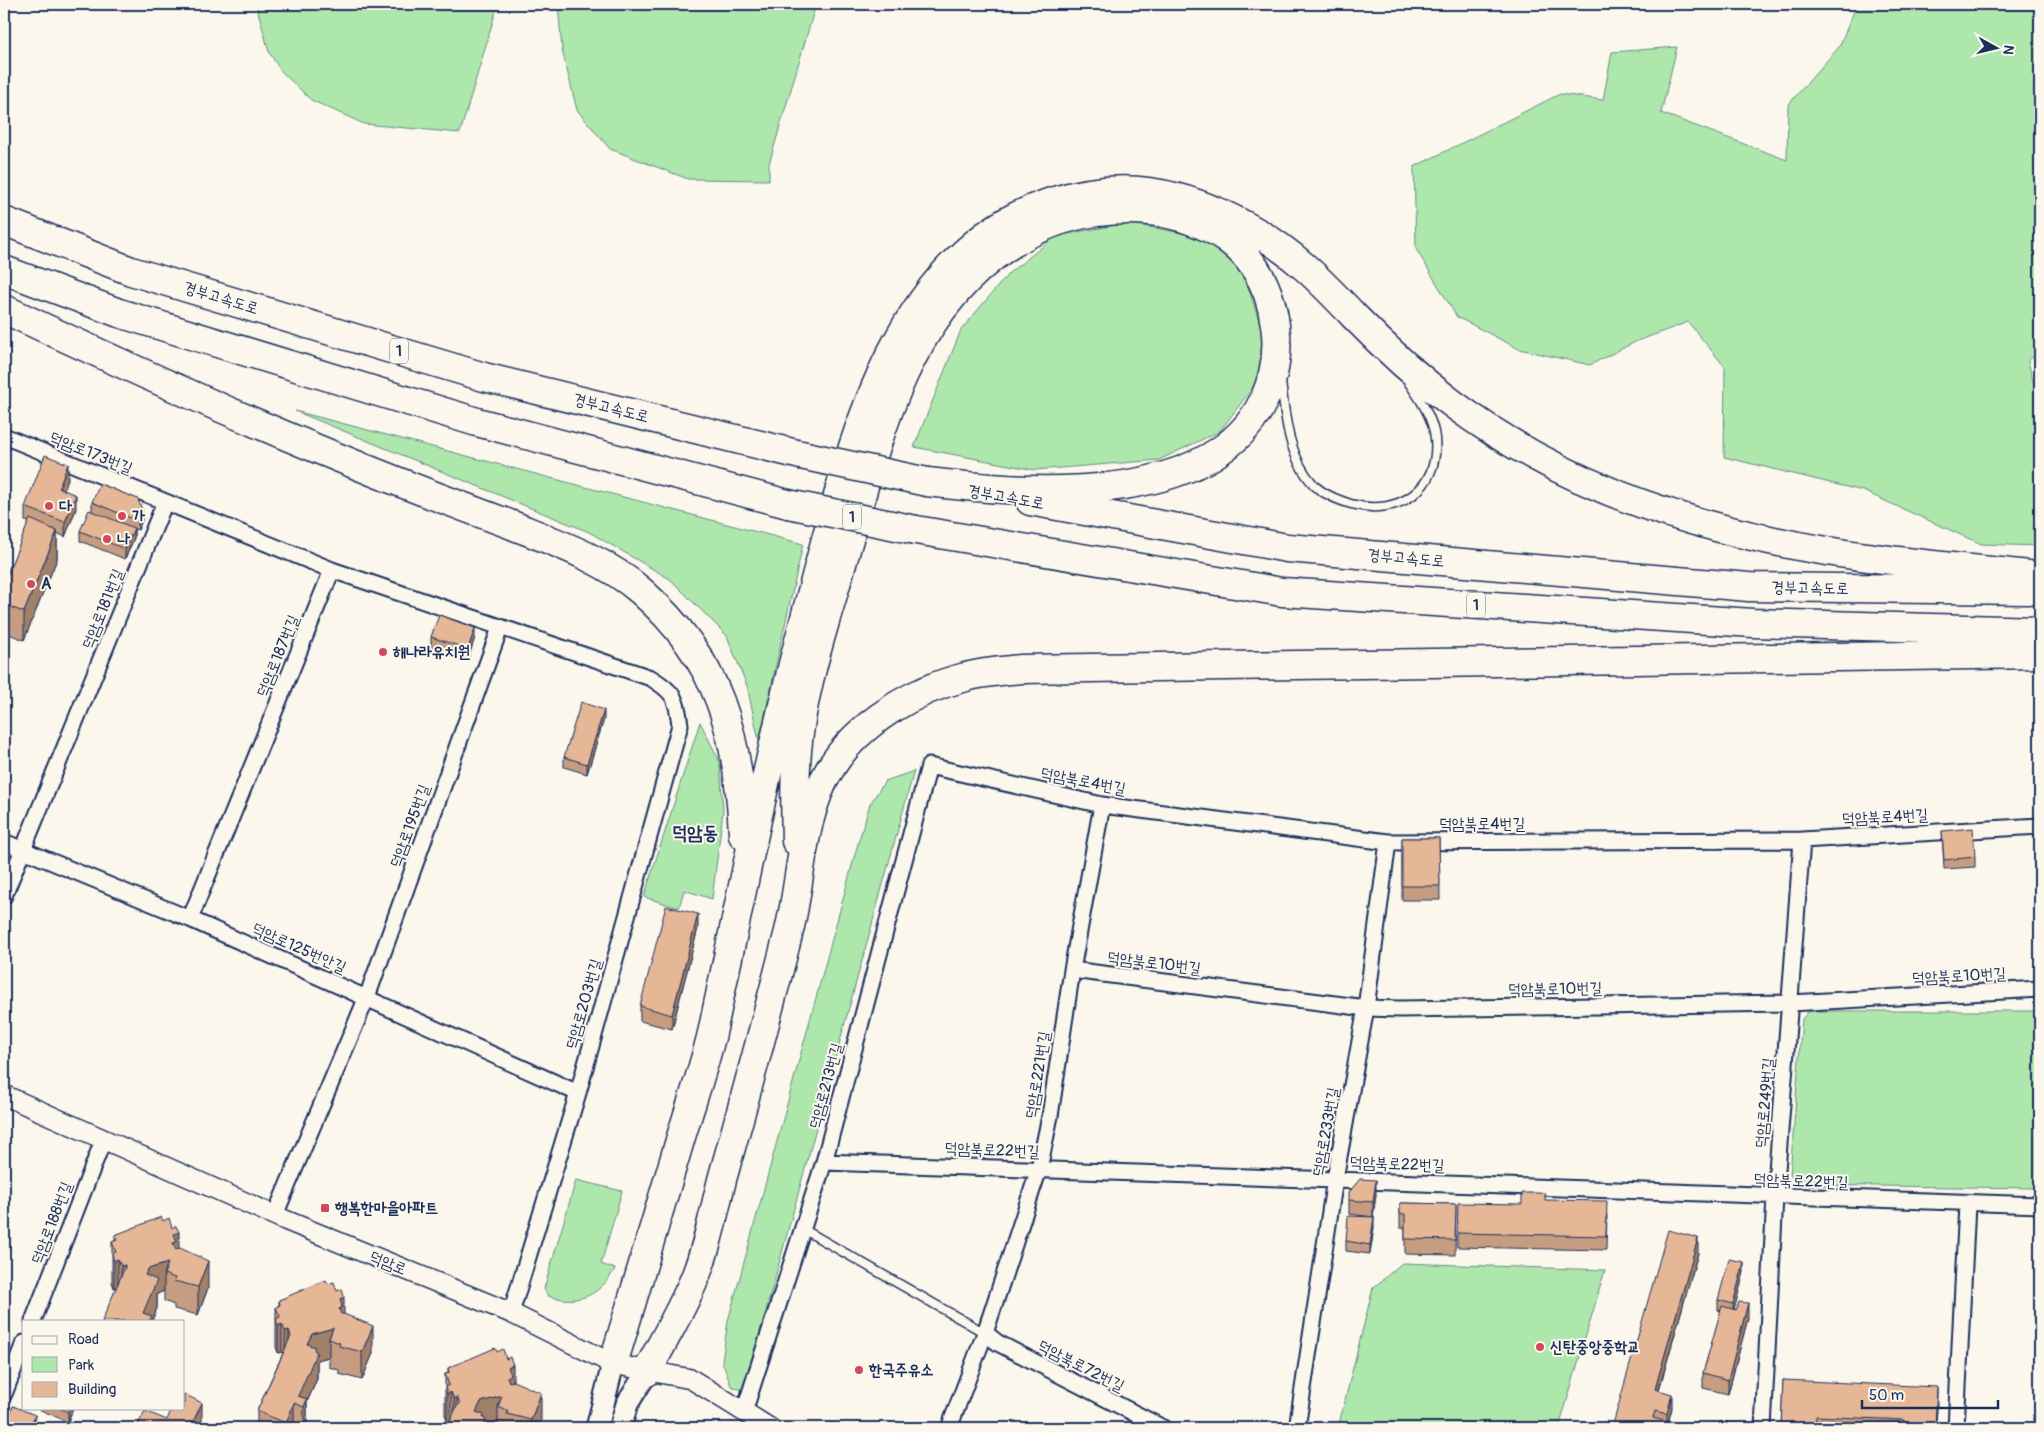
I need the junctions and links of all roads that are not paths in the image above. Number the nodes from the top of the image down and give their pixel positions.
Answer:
1 (4, 221) edge
2 (4, 270) edge
3 (4, 309) edge
4 (1277, 347) junction
5 (1386, 347) junction
6 (4, 436) edge
7 (927, 482) junction
8 (165, 502) junction
9 (332, 570) junction
10 (2040, 576) edge
11 (2040, 590) edge
12 (500, 628) junction
13 (2040, 631) edge
14 (2040, 654) edge
15 (930, 766) joint
16 (1102, 805) junction
17 (2040, 826) edge
18 (1802, 840) junction
19 (4, 842) edge
20 (1388, 842) junction
21 (24, 850) junction
22 (742, 889) junction
23 (4, 896) edge
24 (190, 919) junction
25 (792, 919) junction
26 (1072, 970) junction
27 (2040, 989) edge
28 (367, 998) junction
29 (1791, 1003) junction
30 (1366, 1008) junction
31 (578, 1093) junction
32 (4, 1095) edge
33 (104, 1138) junction
34 (824, 1162) junction
35 (1039, 1169) junction
36 (1335, 1179) junction
37 (1775, 1197) junction
38 (1968, 1204) junction
39 (2040, 1205) edge
40 (275, 1214) junction
41 (803, 1229) junction
42 (511, 1313) junction
43 (33, 1320) edge
44 (984, 1333) junction
45 (22, 1348) edge
46 (613, 1364) junction
47 (647, 1372) junction
48 (4, 1394) edge
49 (744, 1412) junction
50 (597, 1428) edge
51 (620, 1428) edge
52 (770, 1428) edge
53 (949, 1428) edge
54 (1163, 1428) edge
55 (1297, 1428) edge
56 (1762, 1428) edge
57 (1956, 1428) edge

1 - 7 highway, 경부고속도로 / 1, bridge
2 - 13 highway, 1, bridge
3 - 22 highway
4 - 5 lane
4 - 7 highway
4 - 25 highway
5 - 10 highway
5 - 22 highway
6 - 8 street, 덕암로173번길
7 - 11 highway, 경부고속도로 / 1
8 - 9 street
8 - 21 street, 덕암로181번길
9 - 12 street
9 - 24 street, 덕암로187번길
12 - 28 street, 덕암로195번길
12 - 31 street, 덕암로203번길
14 - 25 highway
15 - 16 street, 덕암북로4번길
15 - 34 street, 덕암로213번길
16 - 20 street, 덕암북로4번길
16 - 26 street, 덕암로221번길
17 - 18 street, 덕암북로4번길
18 - 20 street, 덕암북로4번길
18 - 29 street, 덕암로249번길
19 - 21 street, 덕암로125번안길
20 - 30 street, 덕암로233번길
21 - 23 street, 덕암로181번길
21 - 24 street, 덕암로125번안길
22 - 46 highway
24 - 28 street, 덕암로125번안길
25 - 47 highway
26 - 30 street, 덕암북로10번길
26 - 35 street, 덕암로221번길
27 - 29 street, 덕암북로10번길
28 - 31 street, 덕암로125번안길
28 - 40 street, 덕암로195번길
29 - 30 street, 덕암북로10번길
29 - 37 street, 덕암로249번길
30 - 36 street, 덕암로233번길
31 - 42 street, 덕암로203번길
32 - 33 street, 덕암로
33 - 40 street, 덕암로
33 - 43 street, 덕암로188번길
34 - 35 street, 덕암북로22번길
34 - 41 street, 덕암로213번길
35 - 36 street, 덕암북로22번길
35 - 44 street, 덕암로221번길
36 - 37 street, 덕암북로22번길
36 - 55 street, 덕암로233번길
37 - 38 street, 덕암북로22번길
37 - 56 street, 덕암로249번길
38 - 39 street, 덕암북로22번길
38 - 57 street
40 - 42 street, 덕암로
41 - 44 lane
41 - 49 street, 덕암로213번길
42 - 46 street, 덕암로
44 - 53 street, 덕암로221번길
44 - 54 street, 덕암북로72번길
45 - 48 street
46 - 47 street, 덕암로
46 - 50 main road
47 - 49 street, 덕암로
47 - 51 main road
49 - 52 street, 덕암로

